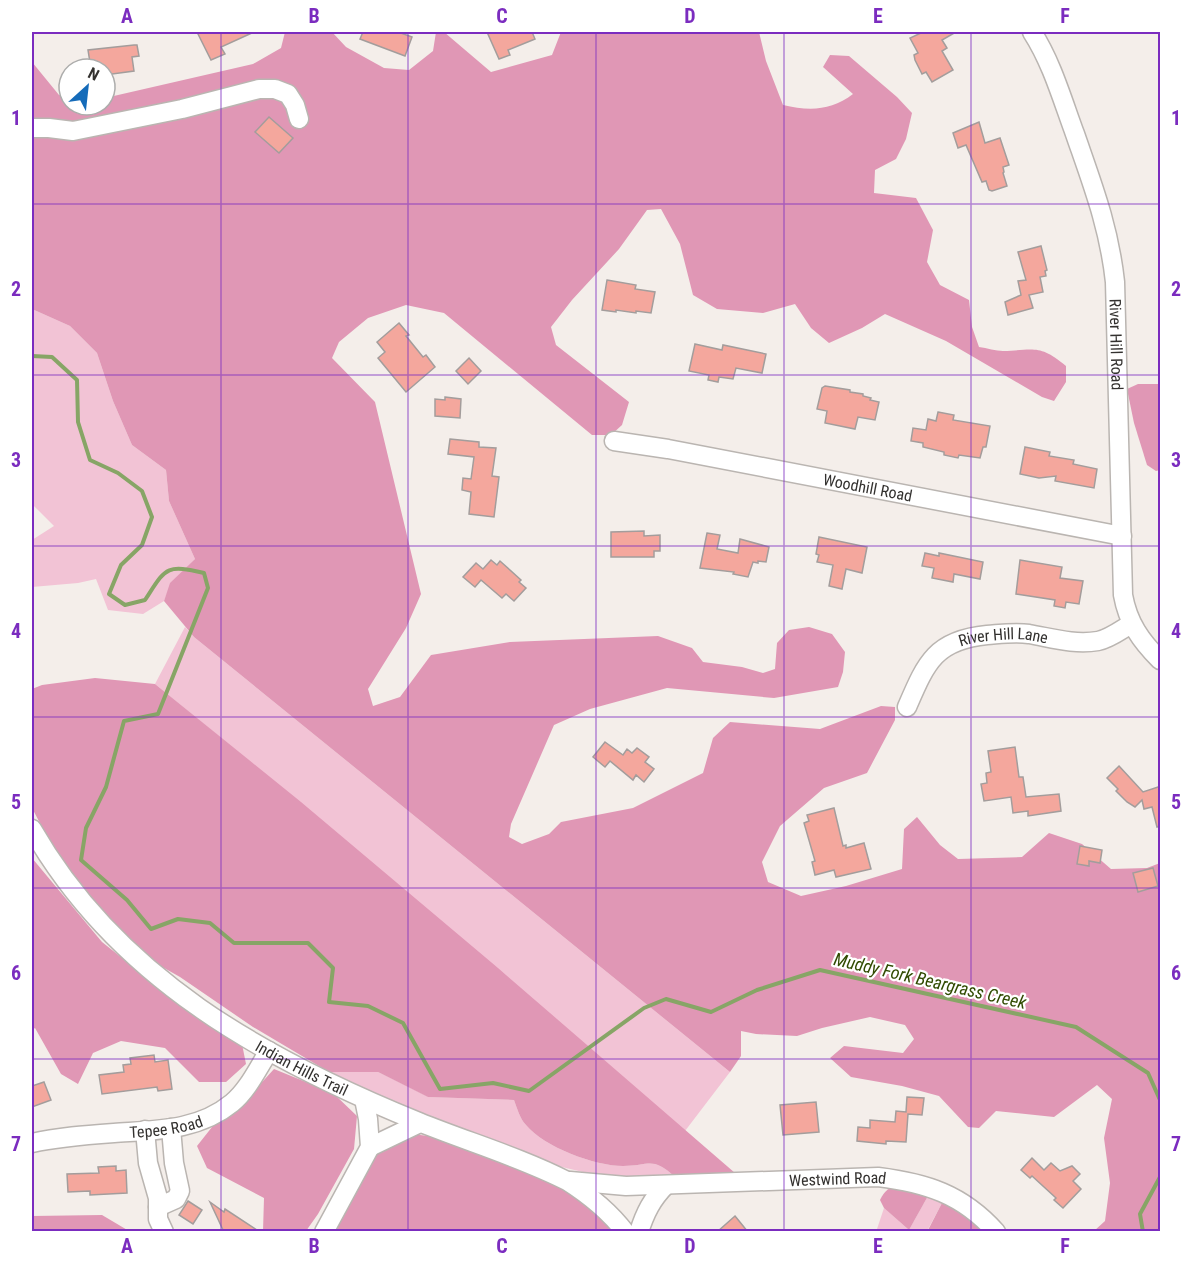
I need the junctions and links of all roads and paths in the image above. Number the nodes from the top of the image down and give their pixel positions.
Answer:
1 (1032, 32) edge
2 (299, 119) dead end
3 (32, 128) edge
4 (614, 441) dead end
5 (1122, 536) junction
6 (1131, 624) junction
7 (1161, 660) edge
8 (907, 707) dead end
9 (32, 829) edge
10 (269, 1051) junction
11 (364, 1099) junction
12 (420, 1123) junction
13 (171, 1128) junction
14 (145, 1130) junction
15 (32, 1143) edge
16 (370, 1147) junction
17 (567, 1181) junction
18 (666, 1185) junction
19 (158, 1207) junction
20 (164, 1232) edge
21 (324, 1232) edge
22 (625, 1232) edge
23 (639, 1232) edge
24 (996, 1232) edge

1 - 5 street, River Hill Road
2 - 3 street
4 - 5 street, Woodhill Road
5 - 6 street, River Hill Road
6 - 7 street, River Hill Road
6 - 8 street, River Hill Lane
9 - 10 street, Indian Hills Trail
10 - 11 street, Indian Hills Trail
10 - 13 street, Tepee Road
11 - 12 street, Indian Hills Trail
11 - 16 street
12 - 16 street
12 - 17 street, Indian Hills Trail
13 - 14 street, Tepee Road
13 - 19 street
14 - 15 street, Tepee Road
14 - 19 street
16 - 21 street
17 - 18 street, Westwind Road
17 - 22 street, Indian Hills Trail
18 - 23 street
18 - 24 street, Westwind Road
19 - 20 street

